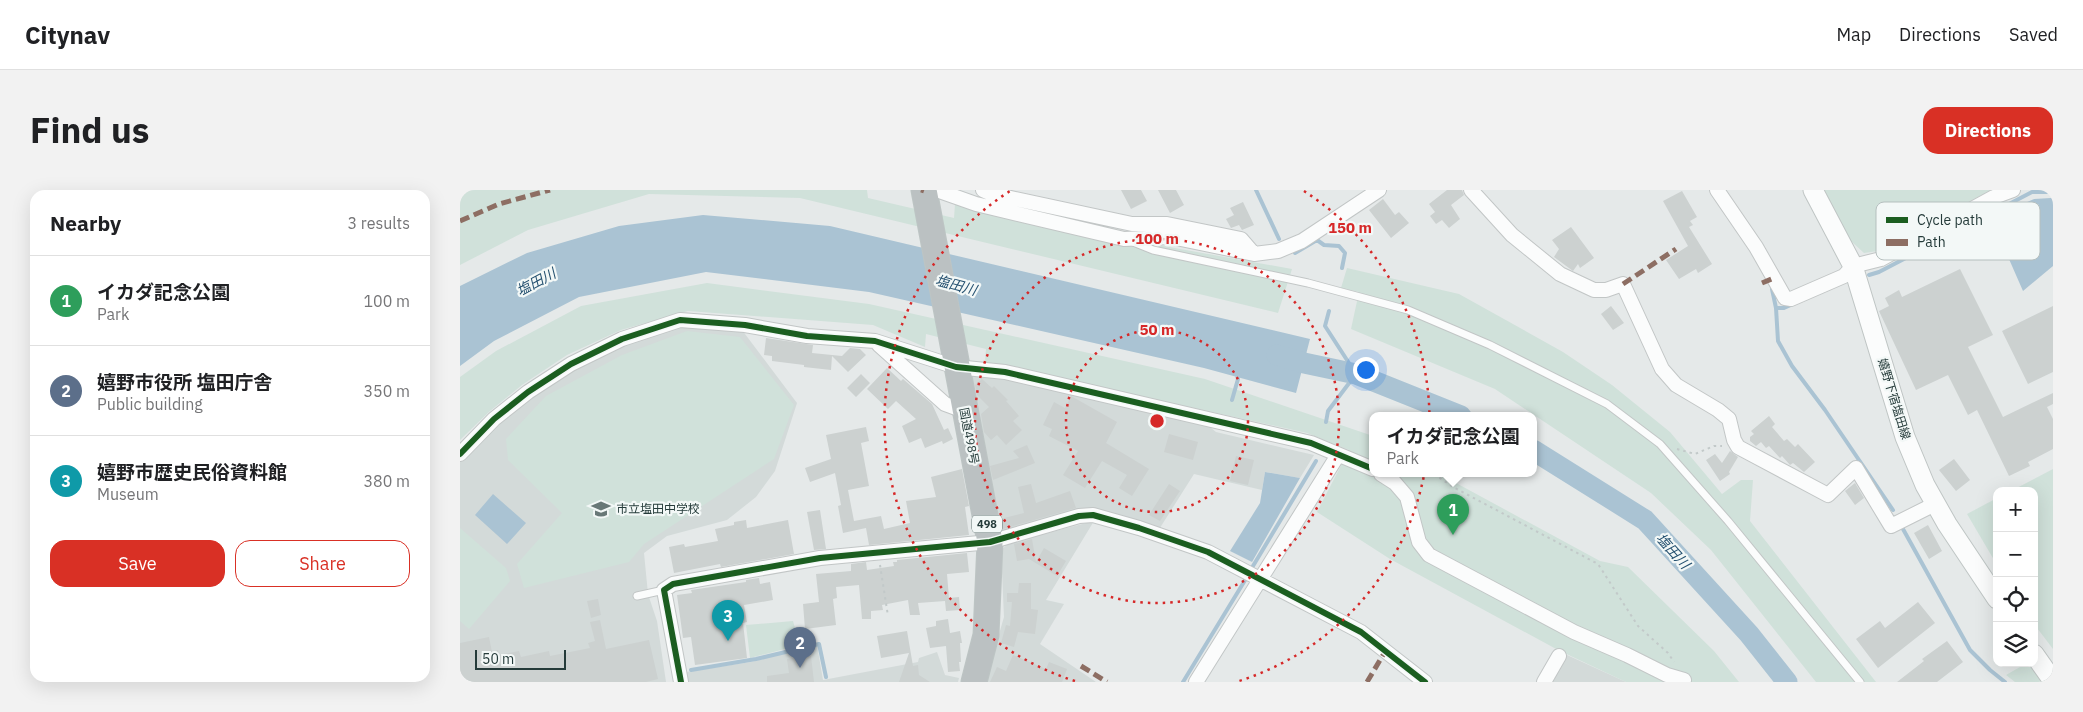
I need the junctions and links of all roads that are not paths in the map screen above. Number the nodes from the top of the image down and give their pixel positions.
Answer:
1 (924, 190) edge
2 (983, 190) edge
3 (1378, 190) edge
4 (1471, 190) edge
5 (1717, 190) edge
6 (1813, 190) edge
7 (2013, 190) edge
8 (1983, 202) edge
9 (1124, 239) junction
10 (1254, 254) junction
11 (1876, 260) edge
12 (1853, 266) junction
13 (875, 342) junction
14 (956, 367) junction
15 (964, 411) junction
16 (460, 454) edge
17 (1338, 455) junction
18 (1369, 467) edge
19 (1386, 477) edge
20 (1935, 504) junction
21 (990, 542) junction
22 (1253, 575) junction
23 (664, 590) junction
24 (1993, 592) edge
25 (637, 596) dead end
26 (1559, 656) dead end
27 (2038, 660) edge
28 (1685, 681) edge
29 (2053, 681) edge
30 (681, 682) edge
31 (974, 682) edge
32 (1196, 682) edge
33 (1425, 682) edge
34 (1544, 682) edge
35 (1860, 682) edge

1 - 9 street
1 - 14 highway, 国道498号 / 498
2 - 10 street
3 - 10 street
4 - 20 street
5 - 12 street
6 - 12 main road, 嬉野下宿塩田線
7 - 8 street
9 - 10 street
9 - 35 lane
11 - 12 street
12 - 20 main road, 嬉野下宿塩田線
13 - 14 street
13 - 15 street
13 - 16 street
14 - 15 highway, 国道498号 / 498
14 - 17 street
15 - 21 highway, 国道498号 / 498
17 - 18 street
17 - 22 street
19 - 28 street
20 - 24 main road, 嬉野下宿塩田線
21 - 22 street
21 - 23 street
21 - 31 highway, 国道498号 / 498
22 - 32 street
22 - 33 street
23 - 25 lane
23 - 30 street
26 - 34 street
27 - 29 main road

